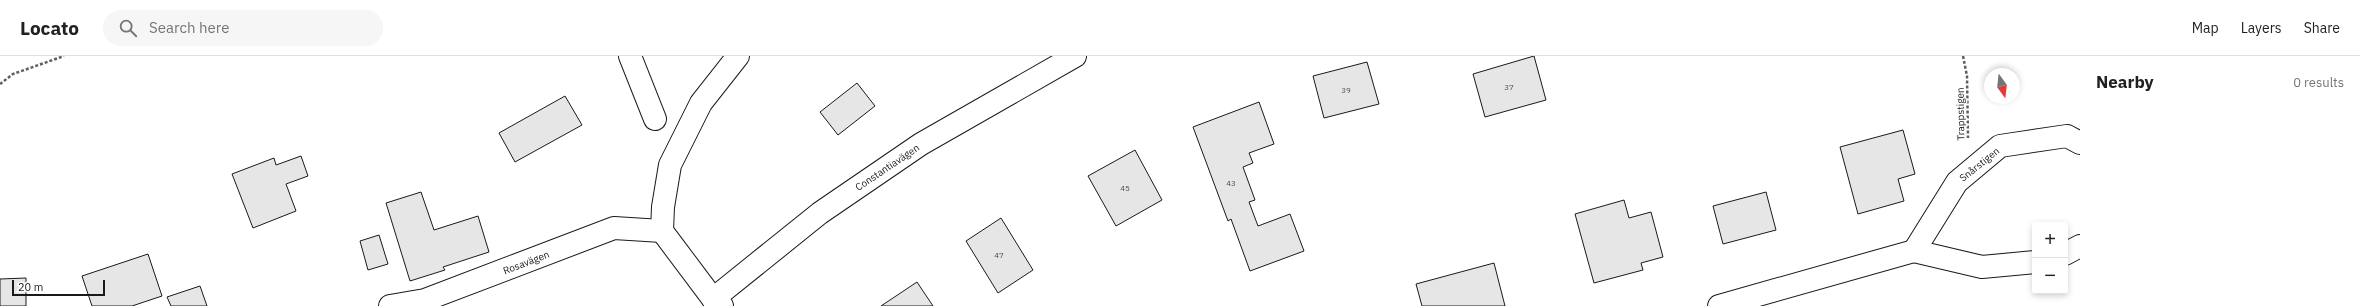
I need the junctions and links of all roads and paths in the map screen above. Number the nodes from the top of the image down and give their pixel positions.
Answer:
1 (64, 56) edge
2 (630, 56) edge
3 (738, 56) edge
4 (1074, 56) edge
5 (1963, 56) edge
6 (0, 84) edge
7 (655, 119) dead end
8 (2080, 143) edge
9 (1968, 172) junction
10 (662, 230) junction
11 (2080, 246) edge
12 (1914, 250) junction
13 (2068, 252) edge
14 (2032, 262) edge
15 (717, 302) edge
16 (390, 306) edge
17 (1719, 306) edge

1 - 6 path
2 - 7 street
3 - 10 street
4 - 15 street, Constantiavägen
5 - 9 path, Trappstigen
8 - 9 street, Snårstigen
9 - 12 street, Snårstigen
10 - 15 street
10 - 16 street, Rosavägen
11 - 13 street
12 - 14 street
12 - 17 street

